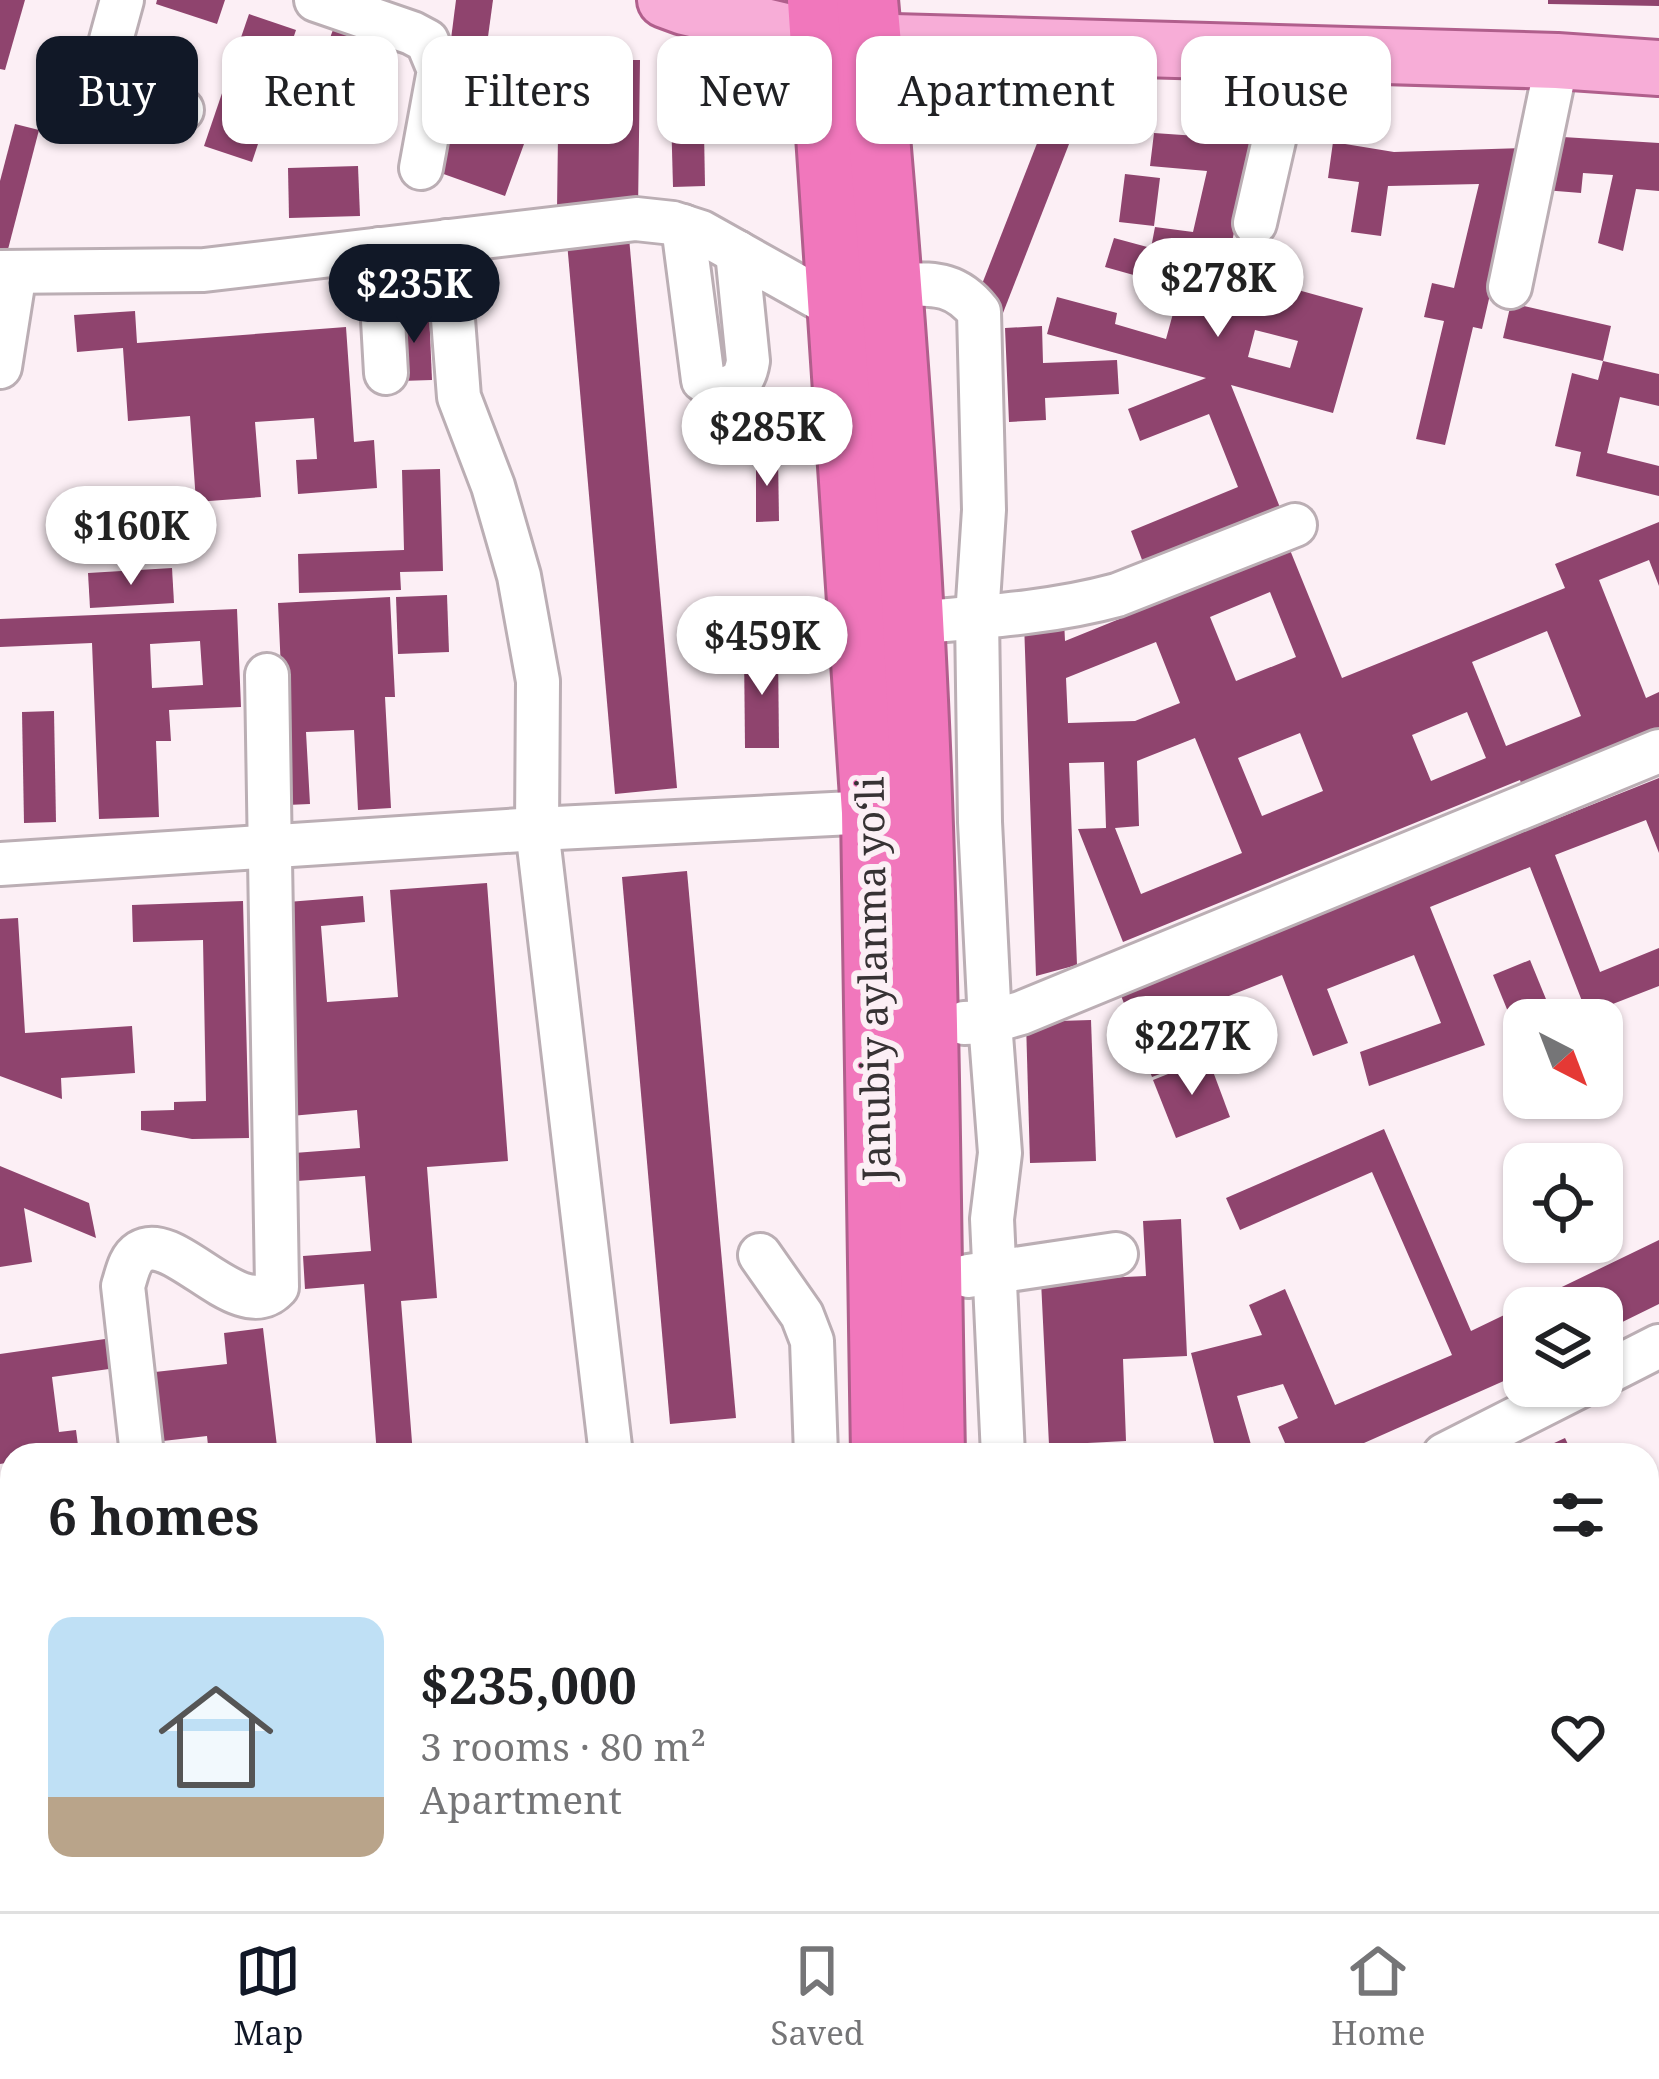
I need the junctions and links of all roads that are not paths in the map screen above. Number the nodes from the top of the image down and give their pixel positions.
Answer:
1 (122, 0) edge
2 (316, 0) edge
3 (665, 0) edge
4 (845, 20) edge
5 (112, 36) edge
6 (1181, 45) edge
7 (1391, 56) edge
8 (1557, 61) junction
9 (1659, 68) edge
10 (1273, 144) edge
11 (421, 168) dead end
12 (1255, 223) dead end
13 (683, 226) junction
14 (447, 241) junction
15 (379, 249) junction
16 (736, 252) junction
17 (8, 272) edge
18 (1510, 287) dead end
19 (865, 297) junction
20 (0, 367) edge
21 (386, 373) dead end
22 (1295, 525) dead end
23 (977, 617) junction
24 (912, 623) junction
25 (267, 675) dead end
26 (1659, 751) edge
27 (897, 818) junction
28 (980, 822) junction
29 (537, 829) junction
30 (268, 848) junction
31 (0, 863) edge
32 (990, 1022) junction
33 (926, 1024) junction
34 (1116, 1254) dead end
35 (760, 1255) dead end
36 (994, 1274) junction
37 (931, 1280) junction
38 (1659, 1346) edge
39 (1623, 1364) edge
40 (1539, 1407) edge
41 (141, 1443) edge
42 (609, 1443) edge
43 (816, 1443) edge
44 (882, 1443) edge
45 (934, 1443) edge
46 (1002, 1443) edge
47 (1468, 1443) edge

1 - 5 street
2 - 11 street
3 - 4 main road
4 - 6 main road
4 - 19 highway, Janubiy aylanma yoʻli
7 - 8 main road
8 - 9 main road
8 - 18 street
10 - 12 street
13 - 14 street
13 - 16 street
13 - 16 street
14 - 15 street
14 - 29 street
15 - 17 street
15 - 21 street
16 - 19 street
17 - 20 street
19 - 23 street
19 - 24 highway, Janubiy aylanma yoʻli
19 - 27 highway, Janubiy aylanma yoʻli
22 - 23 street
23 - 24 street
23 - 28 street
24 - 27 highway, Janubiy aylanma yoʻli
25 - 30 street
26 - 32 street
27 - 28 street
27 - 29 street
27 - 33 highway, Janubiy aylanma yoʻli
27 - 44 highway, Janubiy aylanma yoʻli
28 - 32 street
29 - 30 street
29 - 42 street
30 - 31 street
30 - 41 street
32 - 33 street
32 - 36 street
33 - 37 highway, Janubiy aylanma yoʻli
34 - 36 street
35 - 43 street
36 - 37 street
36 - 46 street
37 - 45 highway, Janubiy aylanma yoʻli
38 - 39 street
40 - 47 street

